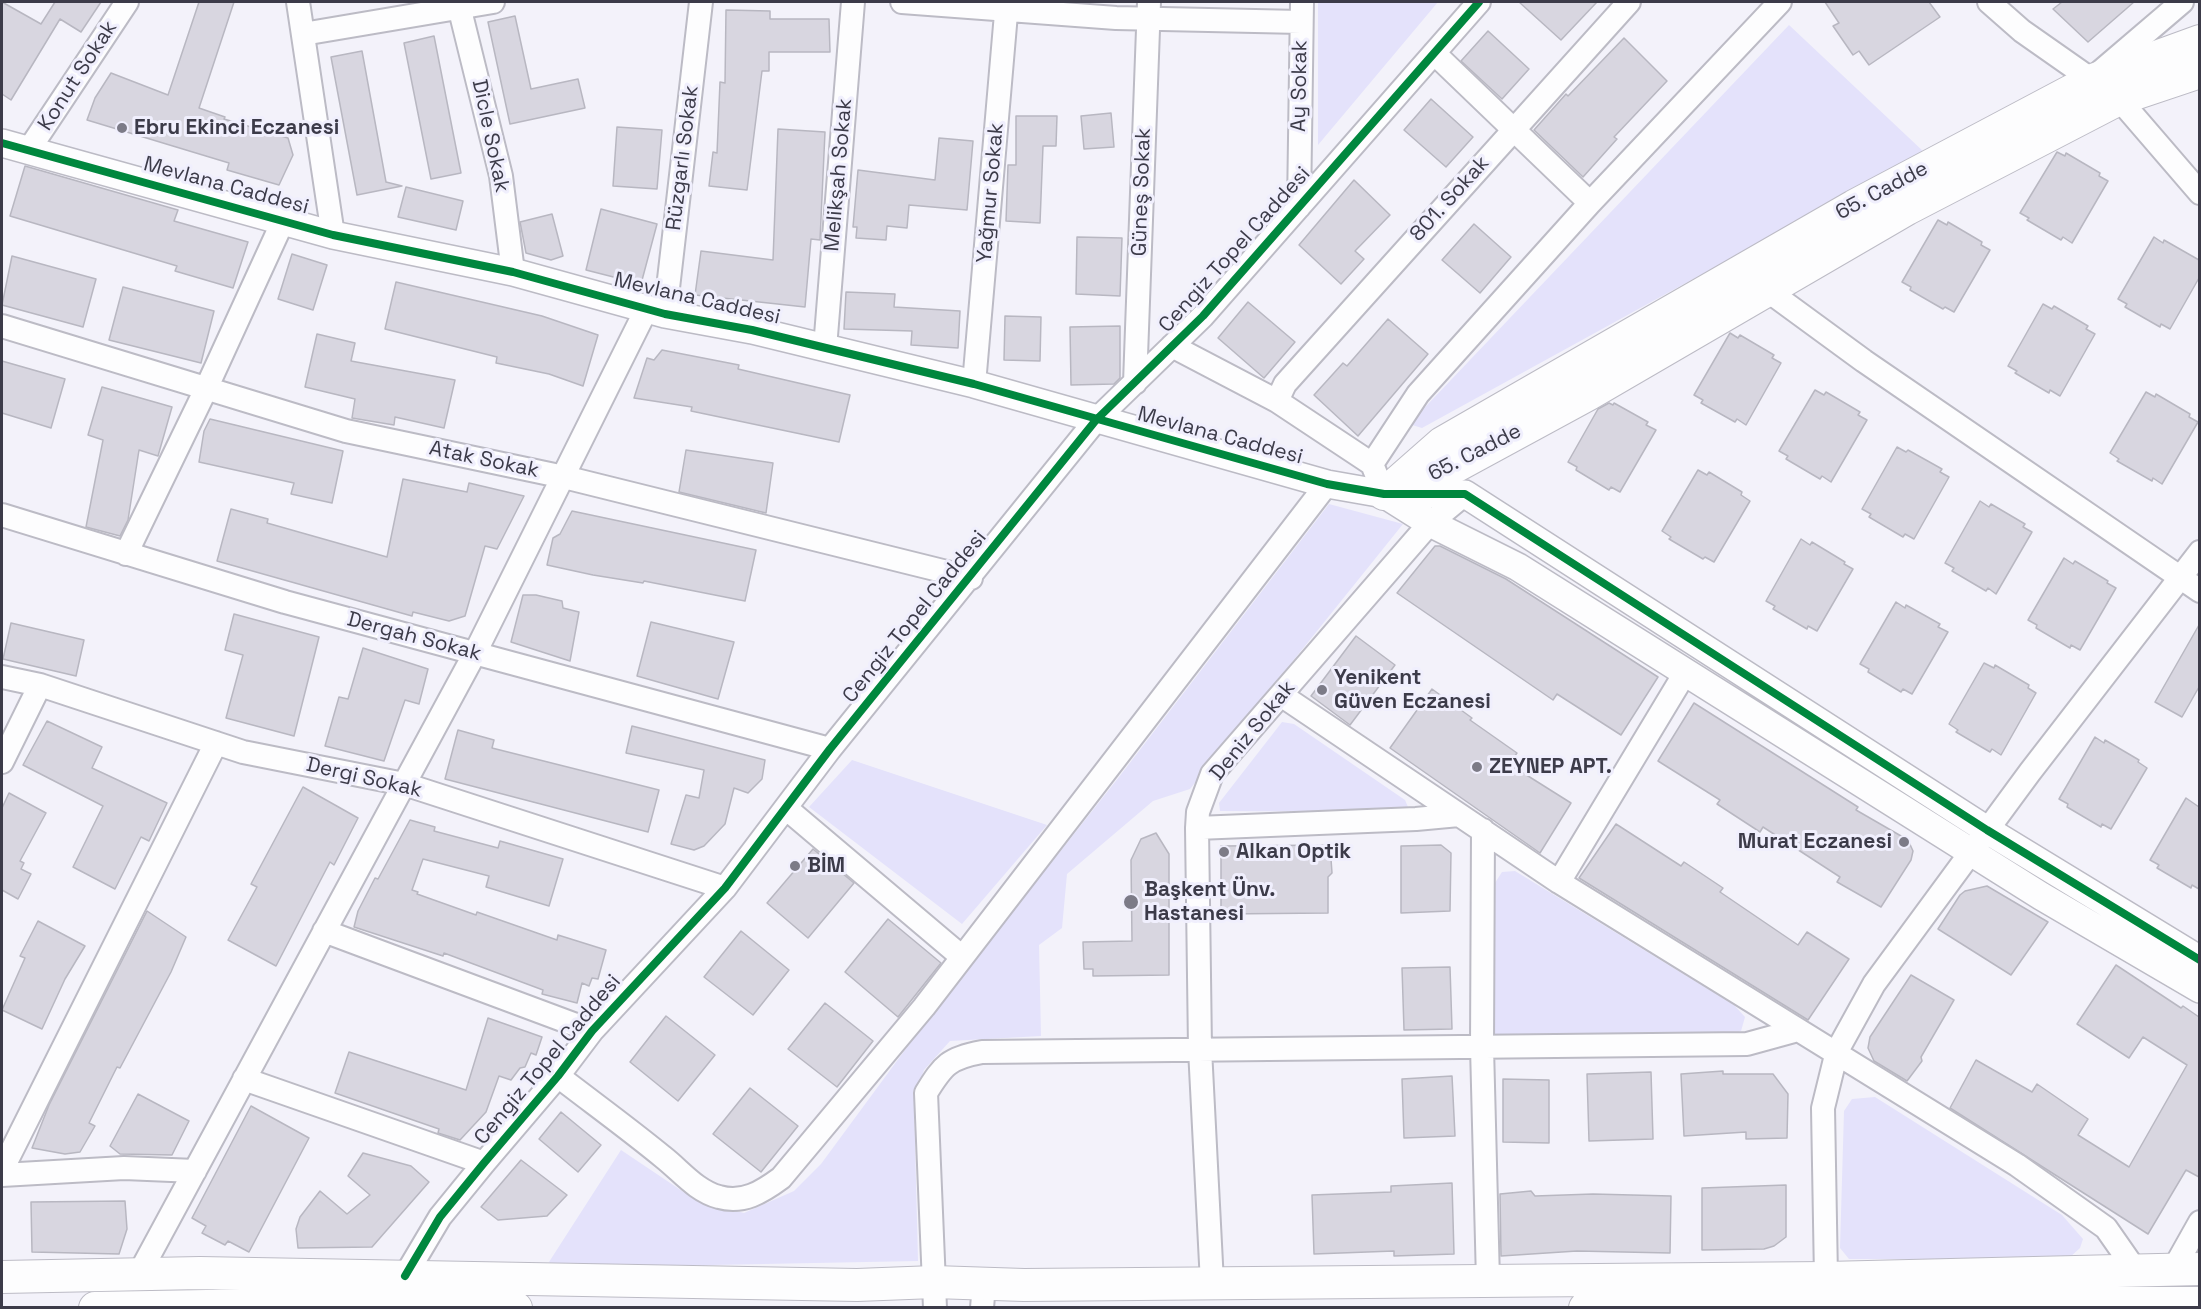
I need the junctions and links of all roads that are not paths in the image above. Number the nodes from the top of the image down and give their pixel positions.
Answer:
1 (127, 2) edge
2 (298, 2) edge
3 (493, 2) edge
4 (701, 2) edge
5 (853, 2) edge
6 (902, 2) edge
7 (1479, 2) edge
8 (1629, 2) edge
9 (1780, 2) edge
10 (1989, 2) edge
11 (2182, 2) edge
12 (459, 4) edge
13 (1007, 6) edge
14 (1148, 10) edge
15 (1301, 12) edge
16 (303, 34) junction
17 (2199, 41) edge
18 (1434, 53) junction
19 (2199, 72) edge
20 (2090, 81) junction
21 (2119, 99) junction
22 (1513, 129) junction
23 (2, 143) edge
24 (28, 151) junction
25 (2199, 193) edge
26 (1590, 203) junction
27 (1299, 207) junction
28 (283, 221) junction
29 (333, 235) junction
30 (513, 272) junction
31 (1767, 290) junction
32 (656, 311) junction
33 (2, 326) edge
34 (1172, 346) junction
35 (825, 348) junction
36 (1136, 383) junction
37 (974, 384) junction
38 (206, 389) junction
39 (1277, 401) junction
40 (1096, 420) junction
41 (1372, 464) junction
42 (564, 477) junction
43 (1327, 484) junction
44 (1384, 494) junction
45 (1465, 494) junction
46 (2, 515) edge
47 (1430, 523) junction
48 (2199, 552) edge
49 (126, 554) junction
50 (2180, 577) junction
51 (970, 578) junction
52 (2199, 591) edge
53 (475, 653) junction
54 (1686, 673) junction
55 (2, 677) edge
56 (40, 685) junction
57 (1281, 695) junction
58 (216, 743) junction
59 (830, 749) junction
60 (2, 762) edge
61 (404, 784) junction
62 (787, 809) junction
63 (1459, 815) junction
64 (1197, 828) junction
65 (1482, 830) junction
66 (1987, 830) junction
67 (1970, 852) junction
68 (1559, 882) junction
69 (725, 888) junction
70 (324, 931) junction
71 (962, 957) junction
72 (2199, 960) edge
73 (2199, 989) edge
74 (592, 1030) junction
75 (1798, 1030) junction
76 (1482, 1047) junction
77 (1200, 1049) junction
78 (1836, 1051) junction
79 (558, 1076) junction
80 (244, 1079) junction
81 (484, 1163) junction
82 (2, 1170) edge
83 (195, 1172) junction
84 (2, 1175) edge
85 (2199, 1222) edge
86 (2186, 1270) edge
87 (2136, 1271) junction
88 (140, 1274) junction
89 (2, 1277) edge
90 (1488, 1281) junction
91 (1212, 1283) junction
92 (403, 1287) junction
93 (1831, 1293) edge
94 (934, 1295) edge
95 (983, 1296) edge
96 (2180, 1304) edge
97 (95, 1308) edge
98 (516, 1308) edge
99 (1585, 1308) edge

1 - 24 street, Konut Sokak
2 - 16 street
3 - 12 street
4 - 32 street, Rüzgarlı Sokak
5 - 35 street, Melikşah Sokak
6 - 13 street
7 - 18 street, Cengiz Topel Caddesi
8 - 22 street, 801. Sokak
9 - 26 street
10 - 20 street
11 - 20 street
12 - 16 street
12 - 30 street, Dicle Sokak
13 - 14 street
13 - 37 street, Yağmur Sokak
14 - 15 street
14 - 36 street, Güneş Sokak
15 - 27 street, Ay Sokak
16 - 29 street
17 - 20 main road, 65. Cadde
18 - 22 street
18 - 27 street, Cengiz Topel Caddesi
19 - 21 main road, 65. Cadde
20 - 21 street
20 - 44 main road, 65. Cadde
21 - 25 street
21 - 31 main road, 65. Cadde
22 - 26 street
22 - 39 street, 801. Sokak
23 - 24 street, Mevlana Caddesi
24 - 28 street, Mevlana Caddesi
26 - 41 street
27 - 34 street, Cengiz Topel Caddesi
28 - 29 street, Mevlana Caddesi
28 - 38 street
29 - 30 street, Mevlana Caddesi
30 - 32 street, Mevlana Caddesi
31 - 44 main road, 65. Cadde
31 - 50 street
32 - 35 street, Mevlana Caddesi
32 - 42 street, Rüzgarlı Sokak
33 - 38 street, Atak Sokak
34 - 36 street, Cengiz Topel Caddesi
34 - 39 street
35 - 37 street, Mevlana Caddesi
36 - 40 street, Cengiz Topel Caddesi
37 - 40 street, Mevlana Caddesi
38 - 42 street, Atak Sokak
38 - 49 street
39 - 41 street
40 - 43 street, Mevlana Caddesi
40 - 51 street, Cengiz Topel Caddesi
41 - 44 street
42 - 51 street, Atak Sokak
42 - 53 street, Rüzgarlı Sokak
43 - 44 street, Mevlana Caddesi
43 - 71 street
44 - 45 street
44 - 47 street
45 - 47 street, Deniz Sokak
45 - 66 street
46 - 49 street, Dergah Sokak
47 - 54 street
47 - 57 street, Deniz Sokak
48 - 50 street
49 - 53 street, Dergah Sokak
50 - 52 street
50 - 66 street
51 - 59 street, Cengiz Topel Caddesi
53 - 59 street, Dergah Sokak
53 - 61 street, Rüzgarlı Sokak
54 - 67 street
54 - 68 street
55 - 56 street, Dergi Sokak
56 - 58 street, Dergi Sokak
56 - 60 street
57 - 63 street
57 - 64 street, Deniz Sokak
58 - 61 street, Dergi Sokak
58 - 82 street
59 - 62 street, Cengiz Topel Caddesi
61 - 69 street, Dergi Sokak
61 - 70 street, Rüzgarlı Sokak
62 - 69 street, Cengiz Topel Caddesi
62 - 71 street
63 - 64 street
63 - 65 street
64 - 77 street, Deniz Sokak
65 - 68 street
65 - 76 street
66 - 67 street
66 - 72 street
67 - 73 street
67 - 78 street
68 - 75 street
69 - 74 street, Cengiz Topel Caddesi
70 - 74 street
70 - 80 street, Rüzgarlı Sokak
71 - 79 street
74 - 79 street, Cengiz Topel Caddesi
75 - 76 street
75 - 78 street
76 - 77 street
76 - 90 street
77 - 91 street, Deniz Sokak
77 - 94 street
78 - 87 street
78 - 93 street
79 - 81 street, Cengiz Topel Caddesi
80 - 81 street
80 - 83 street, Rüzgarlı Sokak
81 - 92 street, Cengiz Topel Caddesi
83 - 84 street
83 - 88 street, Rüzgarlı Sokak
85 - 86 street
86 - 87 main road
87 - 93 main road
88 - 89 main road
88 - 92 main road
90 - 91 main road
90 - 93 main road
91 - 95 main road
92 - 94 main road
92 - 97 main road
92 - 98 main road
93 - 96 main road
93 - 99 main road
94 - 95 main road

